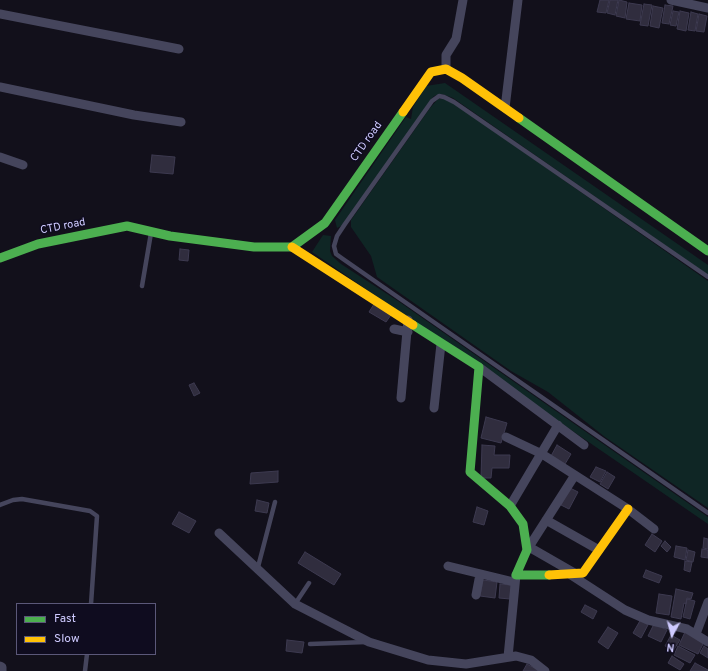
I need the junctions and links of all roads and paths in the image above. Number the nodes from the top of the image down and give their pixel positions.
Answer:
1 (463, 0) edge
2 (518, 0) edge
3 (675, 0) edge
4 (703, 5) edge
5 (0, 14) edge
6 (179, 49) dead end
7 (446, 69) junction
8 (0, 87) edge
9 (505, 108) junction
10 (181, 122) dead end
11 (0, 157) edge
12 (23, 165) dead end
13 (152, 232) junction
14 (292, 247) junction
15 (708, 251) edge
16 (0, 258) edge
17 (708, 277) edge
18 (142, 286) dead end
19 (408, 320) junction
20 (394, 329) dead end
21 (408, 332) junction
22 (441, 344) junction
23 (478, 367) junction
24 (401, 398) dead end
25 (434, 408) dead end
26 (558, 425) junction
27 (506, 437) dead end
28 (584, 445) dead end
29 (542, 454) junction
30 (575, 475) junction
31 (275, 502) dead end
32 (0, 505) edge
33 (510, 506) junction
34 (628, 509) junction
35 (708, 513) edge
36 (546, 520) junction
37 (654, 529) dead end
38 (219, 533) dead end
39 (528, 549) junction
40 (599, 550) junction
41 (448, 566) dead end
42 (258, 567) junction
43 (480, 574) junction
44 (573, 575) junction
45 (515, 579) junction
46 (309, 583) dead end
47 (476, 595) dead end
48 (708, 602) edge
49 (91, 603) edge
50 (295, 604) junction
51 (696, 634) junction
52 (369, 642) junction
53 (708, 642) edge
54 (310, 644) dead end
55 (87, 655) edge
56 (508, 657) junction
57 (0, 666) edge
58 (2, 671) edge
59 (85, 671) edge
60 (545, 671) edge

1 - 7 street
2 - 9 street
3 - 4 street
5 - 6 street
7 - 9 street
7 - 14 street, CTD road
8 - 10 street
9 - 15 street
11 - 12 street
13 - 14 street, CTD road
13 - 16 street, CTD road
13 - 18 lane
14 - 19 street
17 - 35 lane
19 - 21 street
19 - 22 street
20 - 21 street
21 - 24 street
22 - 23 street
22 - 25 street
23 - 26 street
23 - 33 street
26 - 28 street
26 - 29 street
27 - 29 street
29 - 30 street
29 - 33 street
30 - 34 street
30 - 36 street
31 - 42 lane
32 - 49 lane
33 - 39 street
34 - 37 street
34 - 40 street
36 - 39 street
36 - 40 street
38 - 42 street
39 - 44 street
39 - 45 street
40 - 44 street
41 - 43 street
42 - 50 street
43 - 45 street
43 - 47 street
44 - 45 street
44 - 51 street
45 - 56 street
46 - 50 lane
48 - 51 street
50 - 52 street
51 - 53 street
52 - 54 lane
52 - 56 street
55 - 59 lane
56 - 60 street
57 - 58 street

